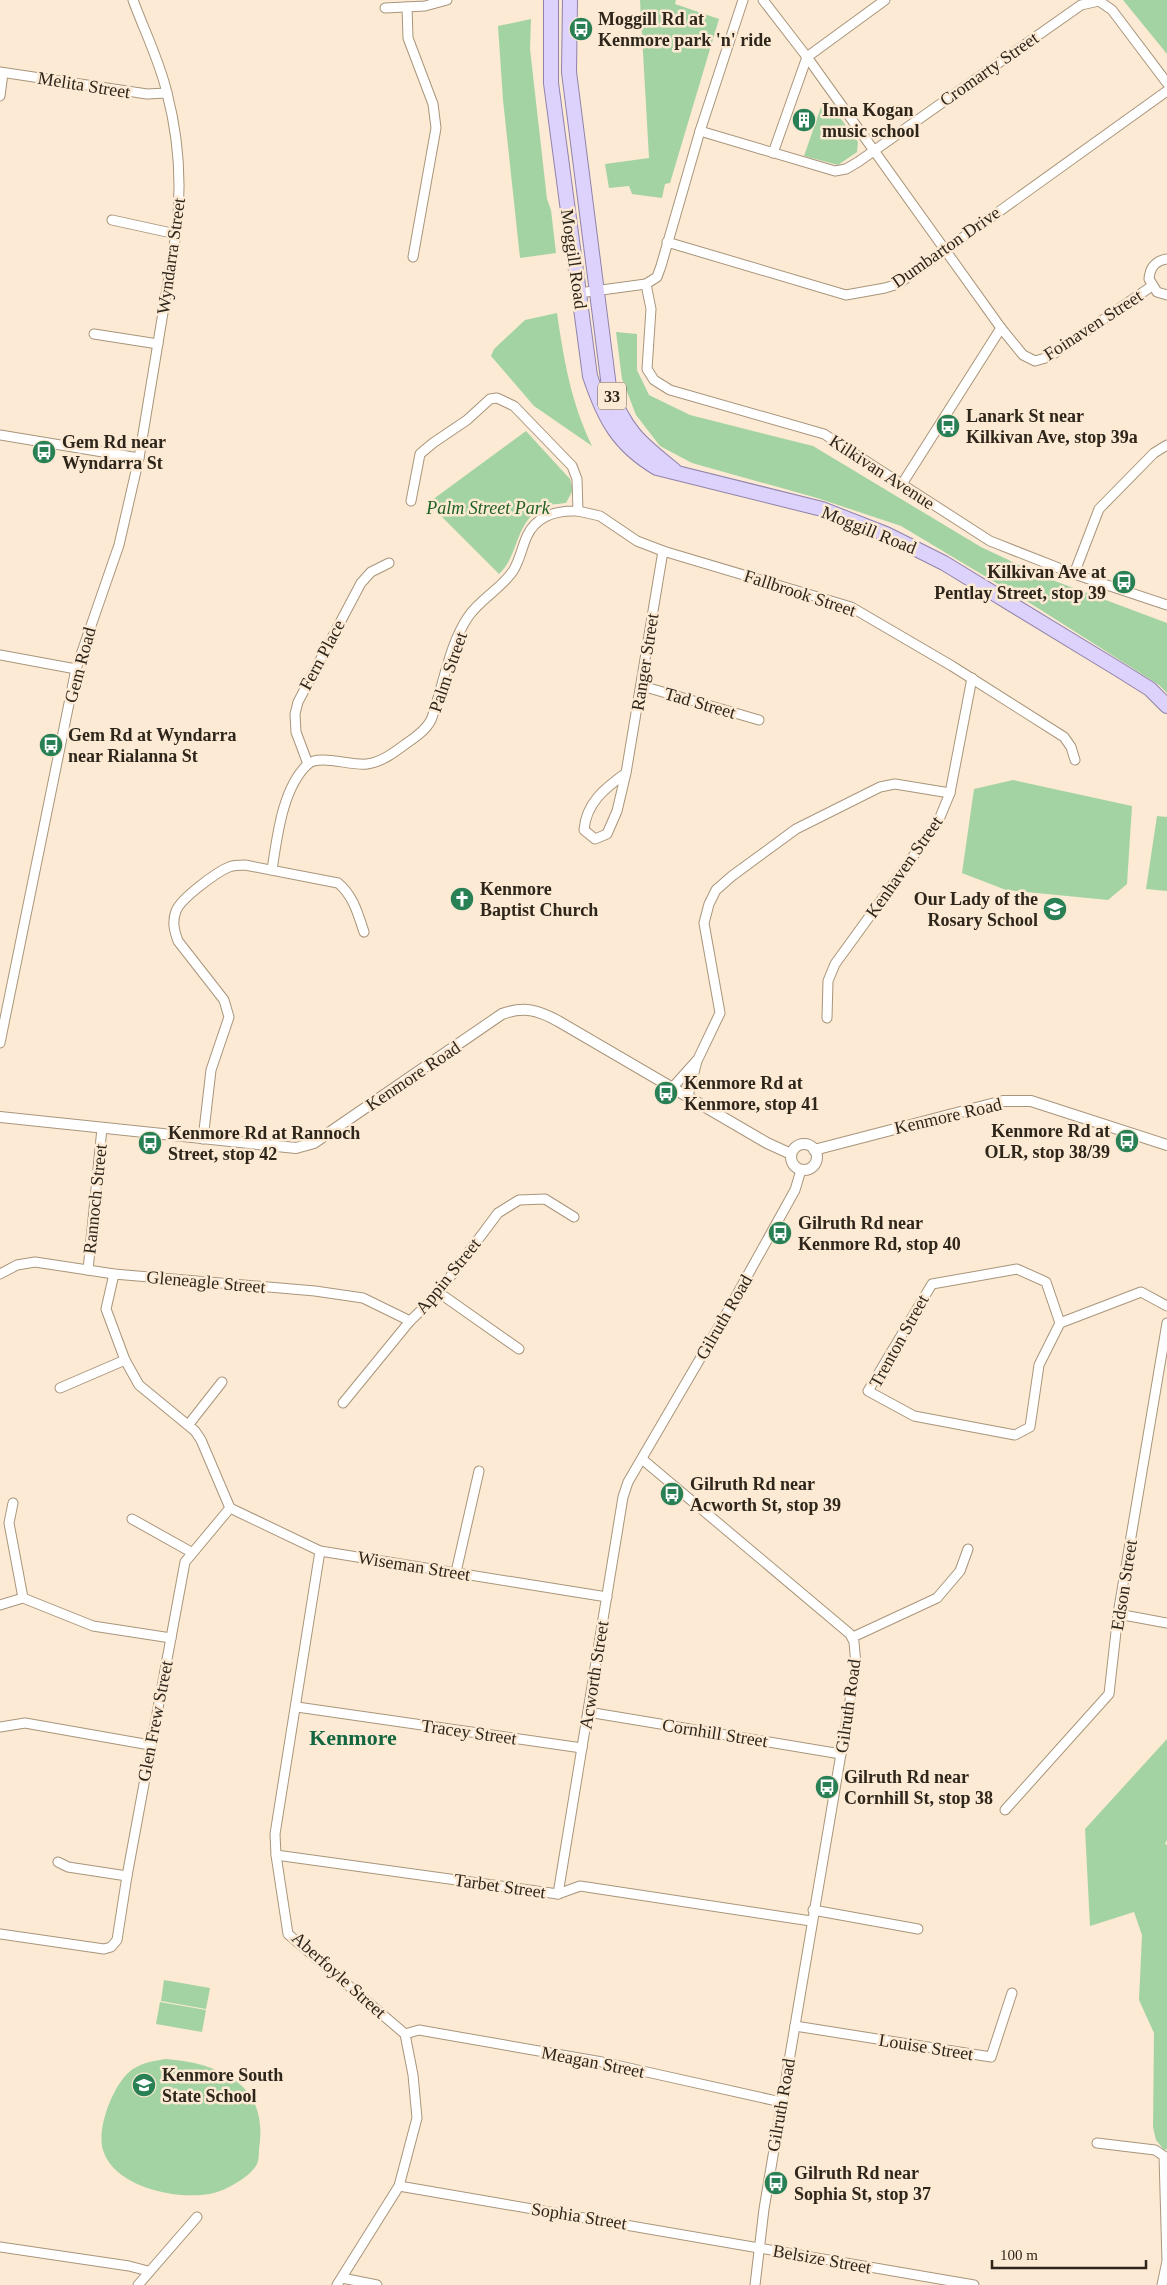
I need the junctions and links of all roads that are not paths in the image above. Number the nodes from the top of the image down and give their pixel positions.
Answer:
1 (133, 0) edge
2 (447, 0) edge
3 (551, 0) edge
4 (570, 0) edge
5 (743, 0) edge
6 (763, 0) edge
7 (885, 0) edge
8 (407, 7) junction
9 (385, 8) dead end
10 (807, 57) junction
11 (2, 72) edge
12 (1167, 83) edge
13 (1167, 91) edge
14 (167, 93) junction
15 (0, 96) edge
16 (700, 131) junction
17 (873, 150) junction
18 (772, 154) junction
19 (112, 220) dead end
20 (176, 234) junction
21 (667, 242) junction
22 (944, 250) junction
23 (412, 257) dead end
24 (1167, 259) edge
25 (646, 284) junction
26 (1152, 286) junction
27 (596, 291) junction
28 (579, 293) junction
29 (1167, 294) edge
30 (1001, 328) junction
31 (94, 334) dead end
32 (158, 344) junction
33 (0, 436) edge
34 (1167, 446) edge
35 (139, 458) junction
36 (681, 475) junction
37 (902, 484) junction
38 (411, 501) dead end
39 (578, 511) junction
40 (663, 551) junction
41 (389, 563) dead end
42 (1074, 574) junction
43 (1167, 605) edge
44 (0, 655) edge
45 (76, 669) junction
46 (972, 678) junction
47 (642, 686) junction
48 (1167, 706) edge
49 (759, 720) dead end
50 (1075, 760) dead end
51 (308, 764) junction
52 (626, 773) junction
53 (950, 793) junction
54 (272, 870) junction
55 (364, 932) dead end
56 (827, 1018) dead end
57 (0, 1043) edge
58 (698, 1059) junction
59 (673, 1087) junction
60 (688, 1096) junction
61 (0, 1118) edge
62 (102, 1128) junction
63 (203, 1139) junction
64 (1167, 1145) edge
65 (814, 1150) junction
66 (792, 1154) junction
67 (801, 1170) junction
68 (574, 1217) dead end
69 (88, 1270) junction
70 (0, 1274) edge
71 (114, 1274) junction
72 (438, 1292) junction
73 (1167, 1306) edge
74 (410, 1321) junction
75 (1060, 1322) junction
76 (1167, 1323) edge
77 (519, 1349) dead end
78 (125, 1360) junction
79 (222, 1382) dead end
80 (60, 1388) dead end
81 (343, 1403) dead end
82 (189, 1424) junction
83 (642, 1459) junction
84 (479, 1470) dead end
85 (13, 1503) dead end
86 (230, 1508) junction
87 (132, 1519) dead end
88 (968, 1549) dead end
89 (192, 1552) junction
90 (320, 1552) junction
91 (456, 1572) junction
92 (607, 1597) junction
93 (23, 1598) junction
94 (0, 1605) edge
95 (1118, 1614) junction
96 (1167, 1623) edge
97 (853, 1637) junction
98 (171, 1638) junction
99 (296, 1707) junction
100 (588, 1712) junction
101 (0, 1727) edge
102 (150, 1745) junction
103 (582, 1748) junction
104 (842, 1754) junction
105 (1005, 1810) dead end
106 (276, 1855) junction
107 (58, 1862) dead end
108 (127, 1876) junction
109 (558, 1894) junction
110 (813, 1910) junction
111 (812, 1921) junction
112 (918, 1930) dead end
113 (0, 1934) edge
114 (1012, 1993) dead end
115 (795, 2026) junction
116 (405, 2034) junction
117 (781, 2102) junction
118 (1096, 2143) dead end
119 (399, 2186) junction
120 (197, 2216) dead end
121 (0, 2247) edge
122 (759, 2248) junction
123 (148, 2271) junction
124 (339, 2282) edge
125 (963, 2284) edge
126 (138, 2285) edge
127 (377, 2285) edge
128 (755, 2285) edge
129 (974, 2285) edge
130 (1162, 2285) edge

1 - 14 street, Wyndarra Street
2 - 8 street
3 - 28 main road, Moggill Road / 33
4 - 27 main road, Moggill Road / 33
5 - 16 street
6 - 10 street
7 - 10 street
8 - 9 street
8 - 23 street
10 - 17 street
10 - 18 street
11 - 14 street, Melita Street
11 - 15 street
12 - 17 street, Cromarty Street
13 - 22 street, Dumbarton Drive
14 - 20 street, Wyndarra Street
16 - 18 street, Cromarty Street
16 - 21 street
17 - 18 street, Cromarty Street
17 - 22 street
19 - 20 street
20 - 32 street, Wyndarra Street
21 - 22 street, Dumbarton Drive
21 - 25 street
22 - 30 street
24 - 26 street, Foinaven Street
25 - 27 street
25 - 37 street, Kilkivan Avenue
26 - 29 street, Foinaven Street
26 - 30 street, Foinaven Street
27 - 28 street
27 - 36 main road, Moggill Road / 33
28 - 36 main road, Moggill Road / 33
30 - 37 street
31 - 32 street
32 - 35 street, Wyndarra Street
33 - 35 street
34 - 42 street
35 - 45 street, Gem Road
36 - 48 main road, Moggill Road / 33
37 - 42 street, Kilkivan Avenue
38 - 39 street
39 - 40 street, Fallbrook Street
39 - 51 street, Palm Street
40 - 46 street, Fallbrook Street
40 - 47 street, Ranger Street
41 - 51 street, Fern Place
42 - 43 street, Kilkivan Avenue
44 - 45 street
45 - 57 street, Gem Road
46 - 50 street, Fallbrook Street
46 - 53 street, Kenhaven Street
47 - 49 street, Tad Street
47 - 52 street, Ranger Street
51 - 54 street
52 - 52 street, Ranger Street
53 - 56 street, Kenhaven Street
53 - 58 street
54 - 55 street
54 - 63 street
58 - 59 street
58 - 60 street
59 - 60 street, Kenmore Road
59 - 63 street, Kenmore Road
60 - 66 street, Kenmore Road
61 - 62 street, Kenmore Road
62 - 63 street, Kenmore Road
62 - 69 street, Rannoch Street
64 - 65 street, Kenmore Road
65 - 66 street
65 - 67 street
66 - 67 street
67 - 83 street, Gilruth Road
68 - 72 street, Appin Street
69 - 70 street, Gleneagle Street
69 - 71 street, Gleneagle Street
71 - 74 street, Gleneagle Street
71 - 78 street
72 - 74 street, Appin Street
72 - 77 street
73 - 75 street
74 - 81 street, Appin Street
75 - 75 street, Trenton Street
76 - 95 street, Edson Street
78 - 80 street
78 - 82 street
79 - 82 street
82 - 86 street
83 - 92 street, Acworth Street
83 - 97 street, Gilruth Road
84 - 91 street
85 - 93 street
86 - 89 street, Glen Frew Street
86 - 90 street, Wiseman Street
87 - 89 street
88 - 97 street
89 - 98 street, Glen Frew Street
90 - 91 street, Wiseman Street
90 - 99 street, Aberfoyle Street
91 - 92 street, Wiseman Street
92 - 100 street, Acworth Street
93 - 94 street
93 - 98 street
95 - 96 street
95 - 105 street, Edson Street
97 - 104 street, Gilruth Road
98 - 102 street, Glen Frew Street
99 - 103 street, Tracey Street
99 - 106 street, Aberfoyle Street
100 - 103 street, Acworth Street
100 - 104 street, Cornhill Street
101 - 102 street
102 - 108 street, Glen Frew Street
103 - 109 street, Acworth Street
104 - 110 street, Gilruth Road
106 - 109 street, Tarbet Street
106 - 116 street, Aberfoyle Street
107 - 108 street
108 - 113 street, Glen Frew Street
109 - 111 street, Tarbet Street
110 - 111 street, Gilruth Road
110 - 112 street
111 - 115 street, Gilruth Road
114 - 115 street, Louise Street
115 - 117 street, Gilruth Road
116 - 117 street, Meagan Street
116 - 119 street
117 - 122 street, Gilruth Road
118 - 130 street
119 - 122 street, Sophia Street
119 - 124 street
120 - 123 street
121 - 123 street
122 - 125 street, Belsize Street
122 - 128 street, Gilruth Road
123 - 126 street
124 - 127 street
125 - 129 street, Belsize Street

